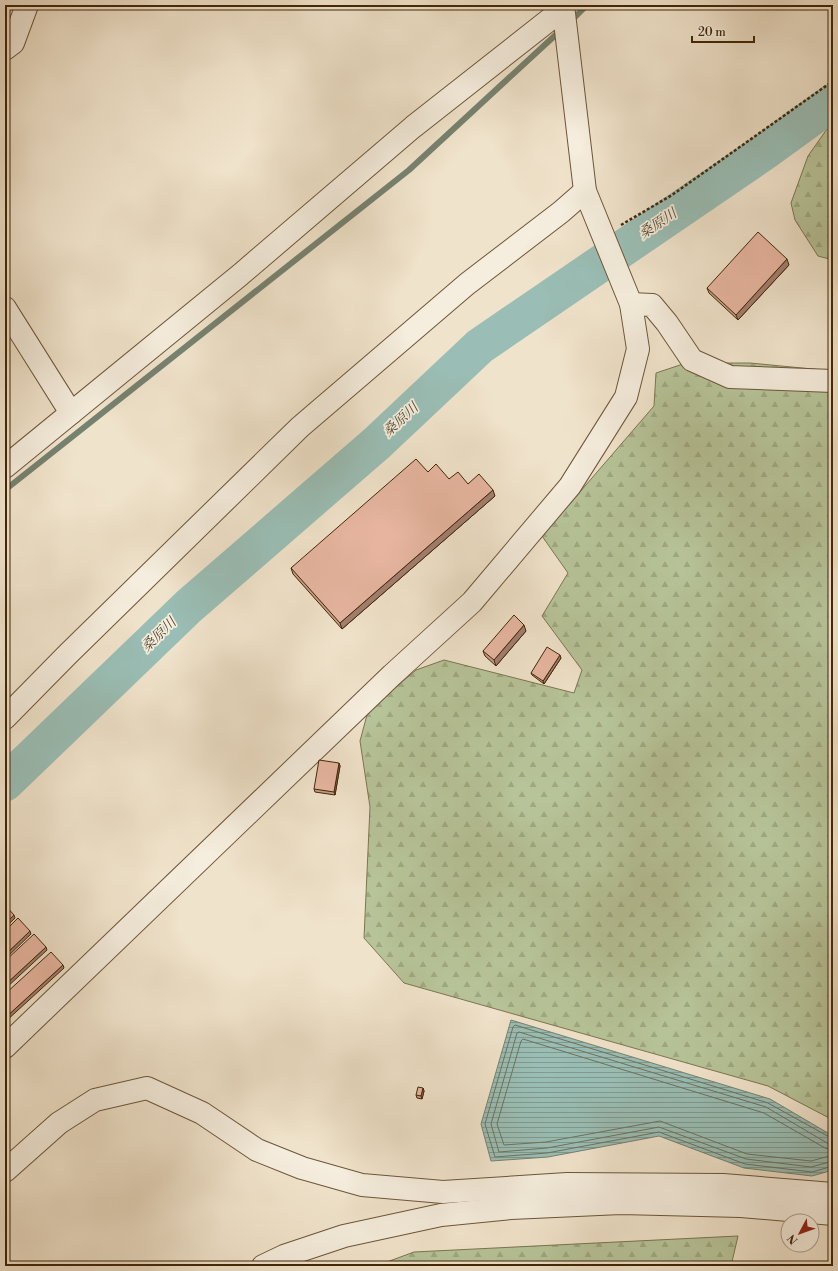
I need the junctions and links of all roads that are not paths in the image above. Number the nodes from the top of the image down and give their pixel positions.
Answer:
1 (27, 5) edge
2 (563, 7) edge
3 (5, 49) edge
4 (585, 191) junction
5 (631, 304) junction
6 (5, 308) edge
7 (833, 381) edge
8 (71, 413) junction
9 (5, 467) edge
10 (5, 718) edge
11 (5, 1047) edge
12 (5, 1171) edge
13 (833, 1194) edge
14 (833, 1214) edge
15 (263, 1266) edge

1 - 3 street
2 - 4 street
2 - 8 street
4 - 5 street
4 - 10 street
5 - 7 street
5 - 11 street
6 - 8 street
8 - 9 street
12 - 13 street
14 - 15 street

